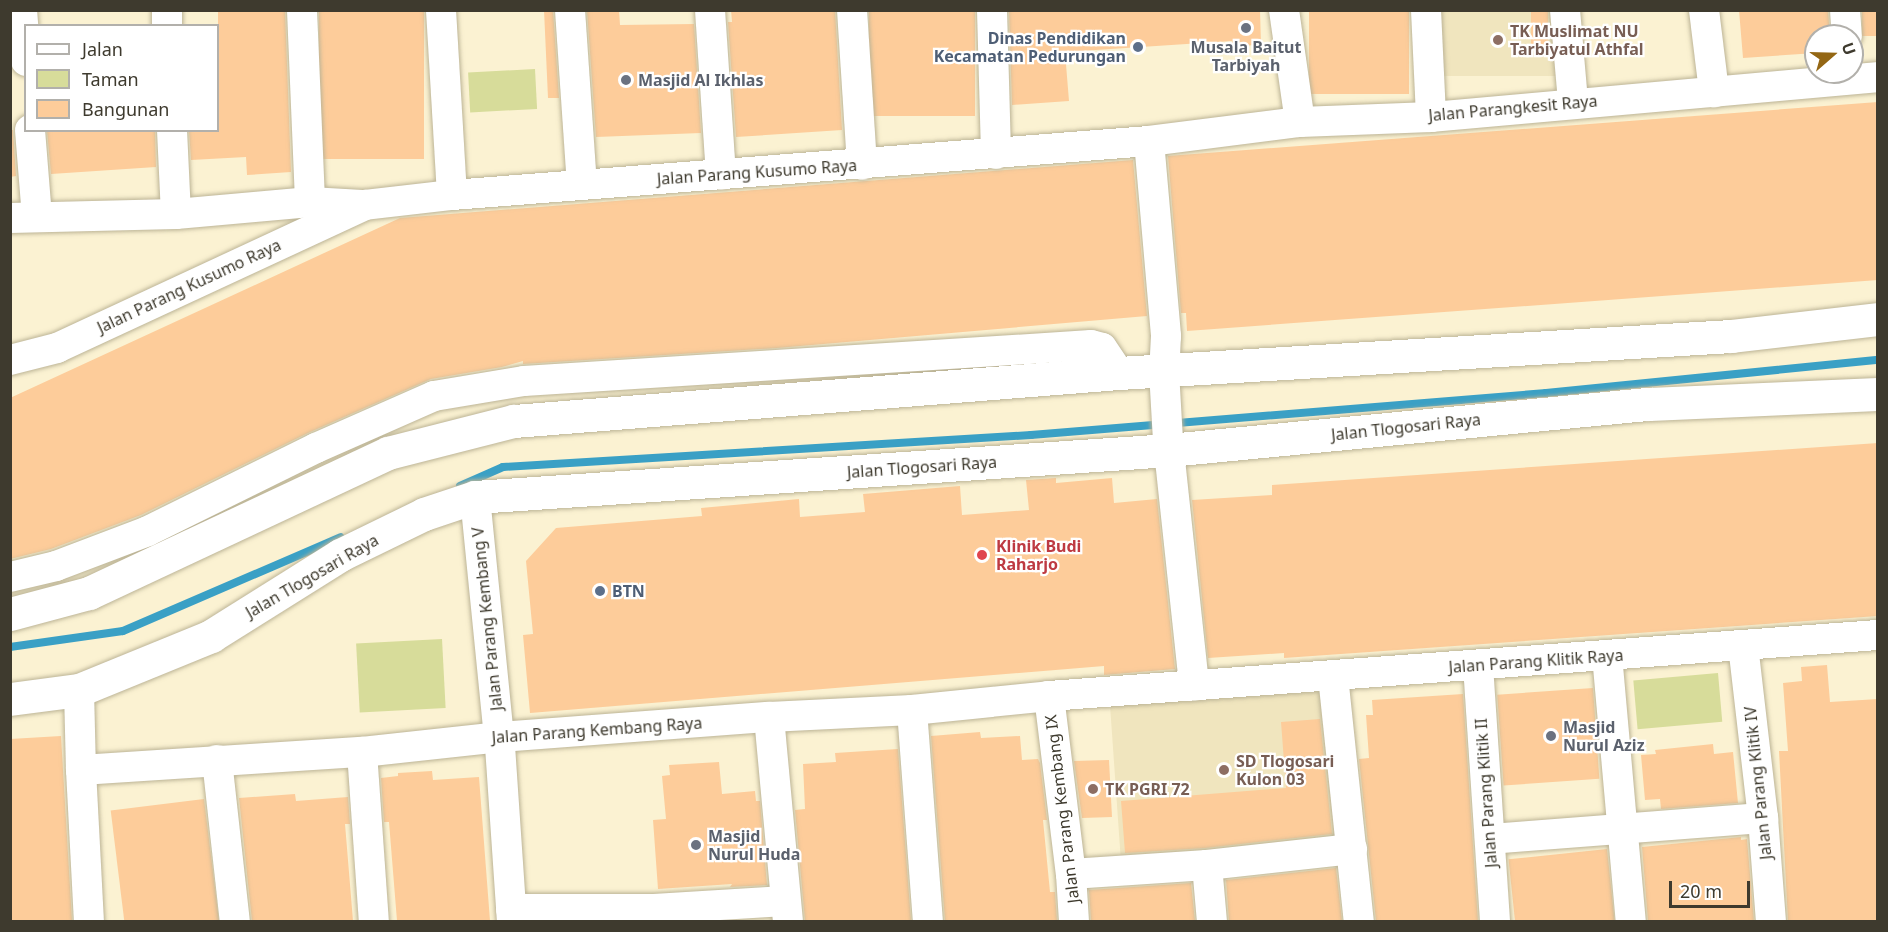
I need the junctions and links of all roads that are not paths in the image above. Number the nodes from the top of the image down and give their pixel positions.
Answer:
1 (22, 10) edge
2 (302, 10) edge
3 (441, 10) edge
4 (570, 10) edge
5 (710, 10) edge
6 (852, 10) edge
7 (992, 10) edge
8 (1284, 10) edge
9 (1426, 10) edge
10 (1565, 10) edge
11 (1704, 10) edge
12 (24, 36) edge
13 (1804, 82) edge
14 (1713, 92) junction
15 (1573, 102) junction
16 (1431, 117) junction
17 (1300, 122) junction
18 (30, 132) edge
19 (172, 132) edge
20 (1149, 141) junction
21 (996, 154) junction
22 (862, 165) junction
23 (721, 175) junction
24 (582, 185) junction
25 (452, 195) junction
26 (310, 202) junction
27 (365, 205) junction
28 (176, 214) junction
29 (23, 217) edge
30 (1878, 319) edge
31 (10, 360) edge
32 (1119, 373) junction
33 (1164, 374) junction
34 (1878, 394) edge
35 (1168, 446) junction
36 (475, 497) junction
37 (10, 577) edge
38 (10, 614) edge
39 (1878, 635) edge
40 (1743, 645) junction
41 (1607, 655) junction
42 (1478, 665) junction
43 (1333, 676) junction
44 (1194, 686) junction
45 (79, 690) junction
46 (1049, 696) junction
47 (10, 699) edge
48 (912, 710) junction
49 (769, 717) junction
50 (500, 737) junction
51 (362, 752) junction
52 (217, 760) junction
53 (81, 770) junction
54 (1762, 818) junction
55 (1623, 828) junction
56 (1490, 839) junction
57 (1352, 849) junction
58 (1207, 865) junction
59 (1071, 874) junction
60 (787, 911) edge
61 (512, 915) edge
62 (654, 915) edge
63 (89, 921) edge
64 (234, 921) edge
65 (374, 921) edge
66 (928, 921) edge
67 (1074, 921) edge
68 (1212, 921) edge
69 (1359, 921) edge
70 (1495, 921) edge
71 (1631, 921) edge
72 (1771, 921) edge

1 - 12 street
2 - 26 street
3 - 25 street
4 - 24 street
5 - 23 street
6 - 22 street
7 - 21 street
8 - 17 street
9 - 16 street
10 - 15 street
11 - 14 street
13 - 14 street, Jalan Parangkesit Raya
14 - 15 street, Jalan Parangkesit Raya
15 - 16 street, Jalan Parangkesit Raya
16 - 17 street, Jalan Parangkesit Raya
17 - 20 street, Jalan Parangkesit Raya
18 - 29 street
19 - 28 street
20 - 21 street, Jalan Parang Kusumo Raya
20 - 33 street
21 - 22 street, Jalan Parang Kusumo Raya
22 - 23 street, Jalan Parang Kusumo Raya
23 - 24 street, Jalan Parang Kusumo Raya
24 - 25 street, Jalan Parang Kusumo Raya
25 - 27 street, Jalan Parang Kusumo Raya
26 - 27 street, Jalan Parang Kusumo Raya
26 - 28 street, Jalan Parang Kusumo Raya
27 - 31 street, Jalan Parang Kusumo Raya
28 - 29 street, Jalan Parang Kusumo Raya
30 - 33 street
32 - 33 street
32 - 37 street
32 - 38 street
33 - 35 street
34 - 35 street, Jalan Tlogosari Raya
35 - 36 street, Jalan Tlogosari Raya
35 - 44 street
36 - 45 street, Jalan Tlogosari Raya
36 - 50 street, Jalan Parang Kembang V
39 - 40 street, Jalan Parang Klitik Raya
40 - 41 street, Jalan Parang Klitik Raya
40 - 54 street, Jalan Parang Klitik IV
41 - 42 street, Jalan Parang Klitik Raya
41 - 55 street
42 - 43 street, Jalan Parang Klitik Raya
42 - 56 street, Jalan Parang Klitik II
43 - 44 street, Jalan Parang Klitik Raya
43 - 57 street
44 - 46 street, Jalan Parang Kembang Raya
45 - 47 street, Jalan Tlogosari Raya
45 - 53 street
46 - 48 street, Jalan Parang Kembang Raya
46 - 59 street, Jalan Parang Kembang IX
48 - 49 street, Jalan Parang Kembang Raya
48 - 66 street
49 - 50 street, Jalan Parang Kembang Raya
49 - 60 street
50 - 51 street, Jalan Parang Kembang Raya
50 - 61 street, Jalan Parang Kembang V
51 - 52 street, Jalan Parang Kembang Raya
51 - 65 street
52 - 53 street, Jalan Parang Kembang Raya
52 - 64 street
53 - 63 street
54 - 55 street
54 - 72 street, Jalan Parang Klitik IV
55 - 56 street
55 - 71 street
56 - 70 street, Jalan Parang Klitik II
57 - 58 street
57 - 69 street
58 - 59 street
58 - 68 street
59 - 67 street, Jalan Parang Kembang IX
60 - 62 street
61 - 62 street

